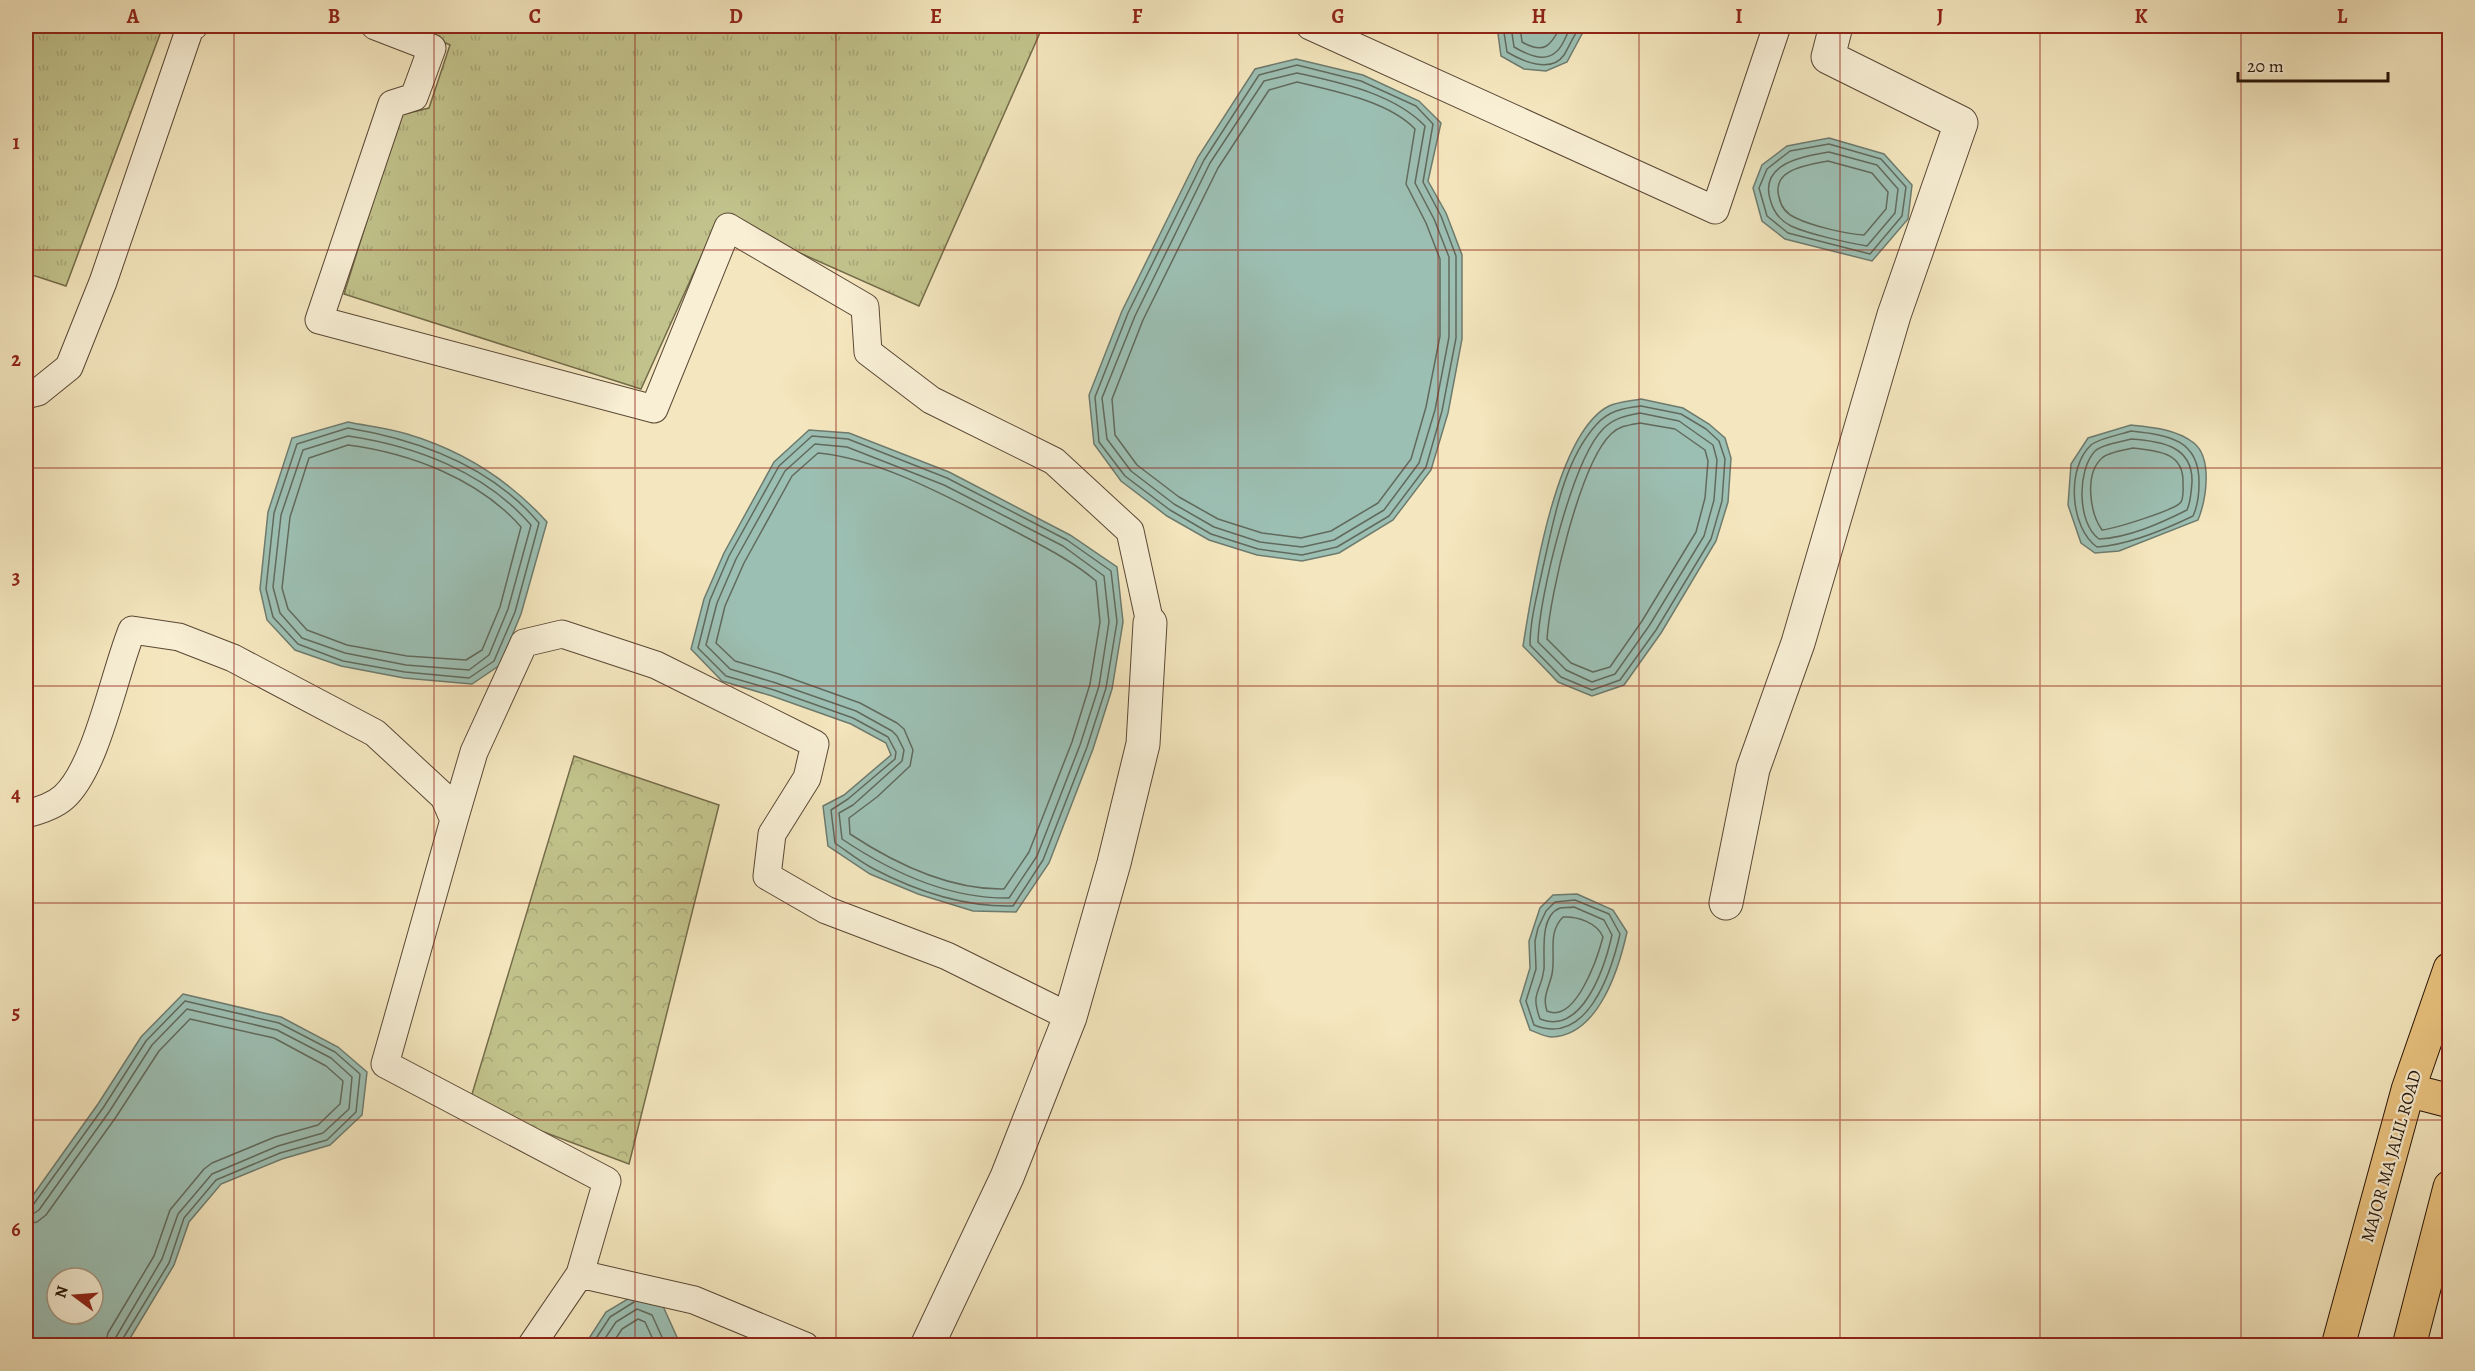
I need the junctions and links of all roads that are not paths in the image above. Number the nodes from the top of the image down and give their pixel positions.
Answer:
1 (194, 26) edge
2 (375, 26) edge
3 (1310, 26) edge
4 (1777, 26) edge
5 (1836, 26) edge
6 (26, 395) edge
7 (1150, 623) joint
8 (26, 814) edge
9 (454, 820) junction
10 (1726, 903) dead end
11 (2450, 969) edge
12 (1070, 1017) junction
13 (2408, 1090) junction
14 (2450, 1101) edge
15 (2450, 1186) edge
16 (580, 1274) junction
17 (531, 1346) edge
18 (805, 1346) edge
19 (927, 1346) edge
20 (2338, 1346) edge
21 (2409, 1346) edge

1 - 6 lane
2 - 7 lane
3 - 4 lane
5 - 10 street
7 - 12 street
8 - 9 lane
9 - 12 lane
9 - 16 lane
11 - 13 main road, MAJOR MA JALIL ROAD
12 - 19 street
13 - 14 main road
13 - 20 main road, MAJOR MA JALIL ROAD
15 - 21 main road
16 - 17 lane
16 - 18 lane

